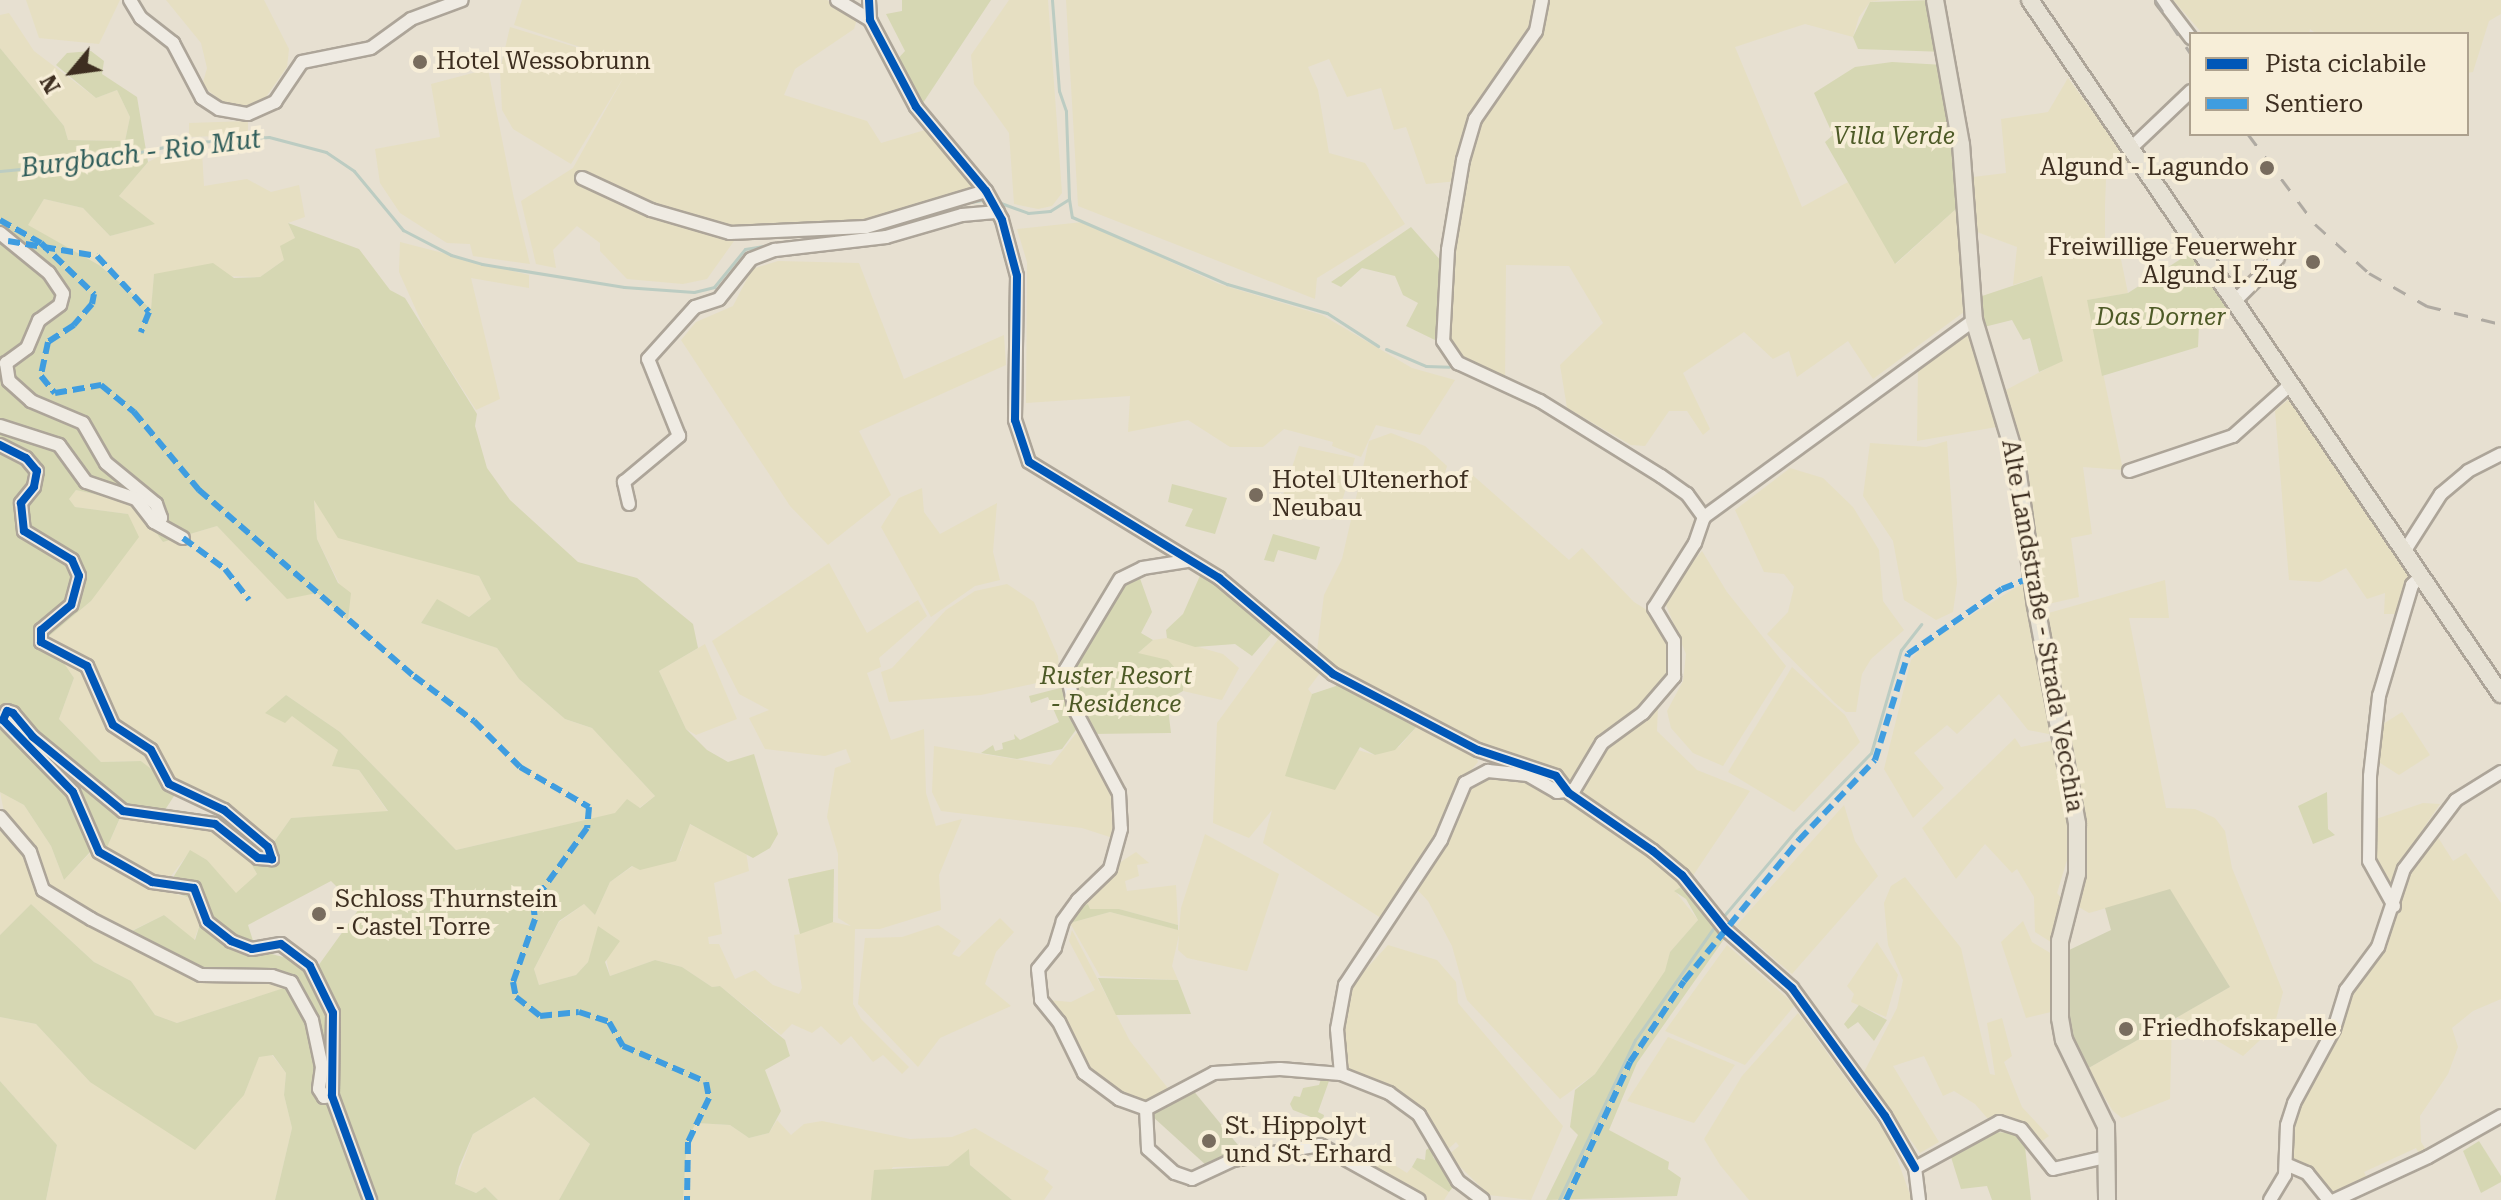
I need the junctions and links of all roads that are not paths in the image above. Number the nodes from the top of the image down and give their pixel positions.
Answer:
1 (130, 0) edge
2 (462, 0) edge
3 (837, 0) edge
4 (869, 0) edge
5 (1542, 0) edge
6 (1935, 0) edge
7 (2030, 0) edge
8 (2162, 0) edge
9 (870, 20) junction
10 (2189, 35) edge
11 (2189, 93) edge
12 (2130, 149) junction
13 (582, 178) dead end
14 (986, 191) junction
15 (998, 212) junction
16 (0, 233) edge
17 (2278, 258) dead end
18 (2234, 302) junction
19 (1974, 320) junction
20 (2290, 385) junction
21 (0, 426) edge
22 (0, 445) edge
23 (2501, 454) edge
24 (2129, 471) dead end
25 (629, 504) dead end
26 (1704, 517) junction
27 (154, 522) junction
28 (183, 538) dead end
29 (2404, 552) junction
30 (1187, 561) junction
31 (2420, 577) junction
32 (2501, 694) edge
33 (2501, 772) edge
34 (1569, 793) junction
35 (0, 817) edge
36 (2394, 906) junction
37 (1341, 1074) junction
38 (332, 1096) junction
39 (1146, 1109) junction
40 (2501, 1116) edge
41 (2105, 1157) junction
42 (2288, 1165) junction
43 (1915, 1168) junction
44 (370, 1200) edge
45 (1419, 1200) edge
46 (1483, 1200) edge
47 (1919, 1200) edge
48 (2107, 1200) edge
49 (2270, 1200) edge
50 (2329, 1200) edge
51 (2335, 1200) edge

1 - 2 street
3 - 9 street
4 - 9 street
5 - 26 street
6 - 19 main road, Alte Landstraße - Strada Vecchia
7 - 12 main road
8 - 10 street
9 - 14 street
11 - 12 street
12 - 18 main road
13 - 14 street
14 - 15 street
15 - 25 street
15 - 30 street
16 - 27 street
17 - 18 street
18 - 20 main road
19 - 26 street
19 - 41 main road, Alte Landstraße - Strada Vecchia
20 - 24 street
20 - 29 main road
21 - 27 street
22 - 38 street
23 - 29 street
26 - 34 street
27 - 28 street
29 - 31 main road
30 - 34 street
30 - 39 street
31 - 32 main road
31 - 36 street
33 - 36 street
34 - 37 street
34 - 43 street
35 - 38 street
36 - 42 street
37 - 39 street
37 - 46 street
38 - 44 street
39 - 45 street
40 - 51 street
41 - 43 street
41 - 48 main road, Alte Landstraße - Strada Vecchia
42 - 49 street
42 - 50 street
43 - 47 street

